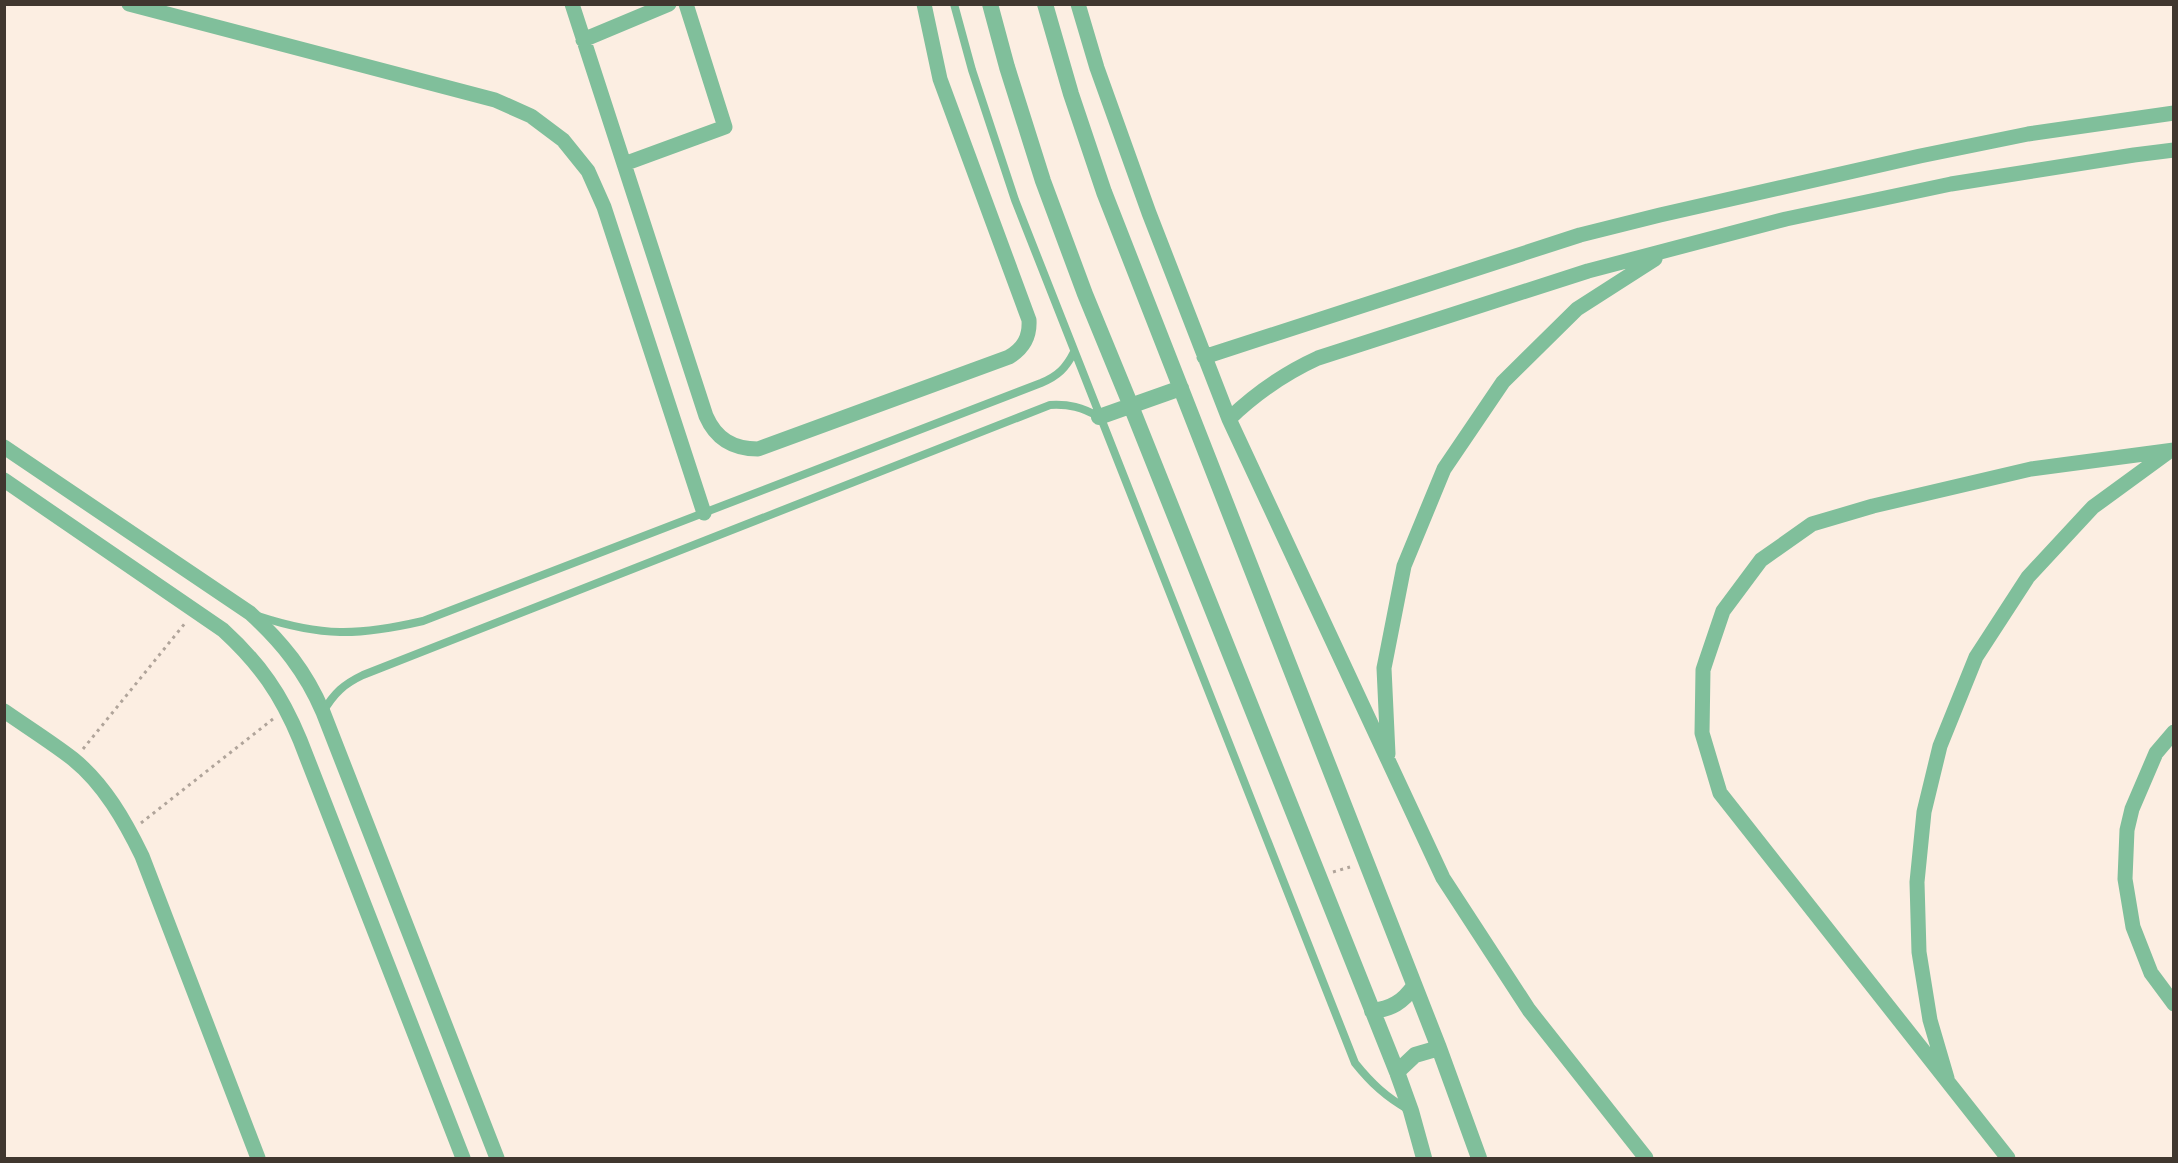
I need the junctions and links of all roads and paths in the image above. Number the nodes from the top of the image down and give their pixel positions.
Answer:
1 (129, 4) edge
2 (572, 4) edge
3 (669, 4) edge
4 (686, 4) edge
5 (924, 4) edge
6 (954, 4) edge
7 (990, 4) edge
8 (1045, 4) edge
9 (1078, 4) edge
10 (174, 10) edge
11 (584, 40) junction
12 (2174, 113) edge
13 (2174, 150) edge
14 (624, 164) junction
15 (1666, 252) junction
16 (1074, 352) junction
17 (1204, 357) junction
18 (1181, 388) junction
19 (1131, 406) junction
20 (1099, 417) junction
21 (1229, 419) junction
22 (4, 447) edge
23 (2172, 450) edge
24 (4, 480) edge
25 (704, 513) junction
26 (112, 520) junction
27 (96, 542) junction
28 (195, 610) junction
29 (250, 613) junction
30 (287, 708) junction
31 (4, 711) edge
32 (323, 712) junction
33 (2174, 732) edge
34 (74, 760) junction
35 (1389, 763) junction
36 (130, 831) junction
37 (1366, 862) junction
38 (1319, 876) junction
39 (1414, 986) junction
40 (2174, 1004) edge
41 (1372, 1011) junction
42 (1439, 1048) junction
43 (1397, 1072) junction
44 (1950, 1087) junction
45 (1411, 1111) junction
46 (1999, 1156) edge
47 (258, 1158) edge
48 (463, 1158) edge
49 (497, 1158) edge
50 (1424, 1158) edge
51 (1479, 1158) edge
52 (1646, 1158) edge

1 - 10 street
2 - 11 street
3 - 11 street
4 - 14 street
5 - 14 street
6 - 16 lane
7 - 19 street
8 - 18 street
9 - 17 street
10 - 25 street
11 - 14 street
12 - 17 street
13 - 15 street
15 - 21 street
15 - 35 street
16 - 20 lane
16 - 25 lane
17 - 21 street
18 - 19 street
18 - 37 street
19 - 20 street
19 - 38 street
20 - 32 lane
20 - 45 lane
21 - 35 street
22 - 26 street
23 - 44 street
23 - 44 street
24 - 27 street
25 - 29 lane
26 - 27 street
26 - 29 street
27 - 28 street
28 - 30 street
28 - 34 path
29 - 32 street
30 - 36 path
30 - 48 street
31 - 34 street
32 - 49 street
33 - 40 street
34 - 36 street
35 - 52 street
36 - 47 street
37 - 38 path
37 - 39 street
38 - 41 street
39 - 41 street
39 - 42 street
41 - 43 street
42 - 43 street
42 - 51 street
43 - 45 street
44 - 46 street
45 - 50 street

